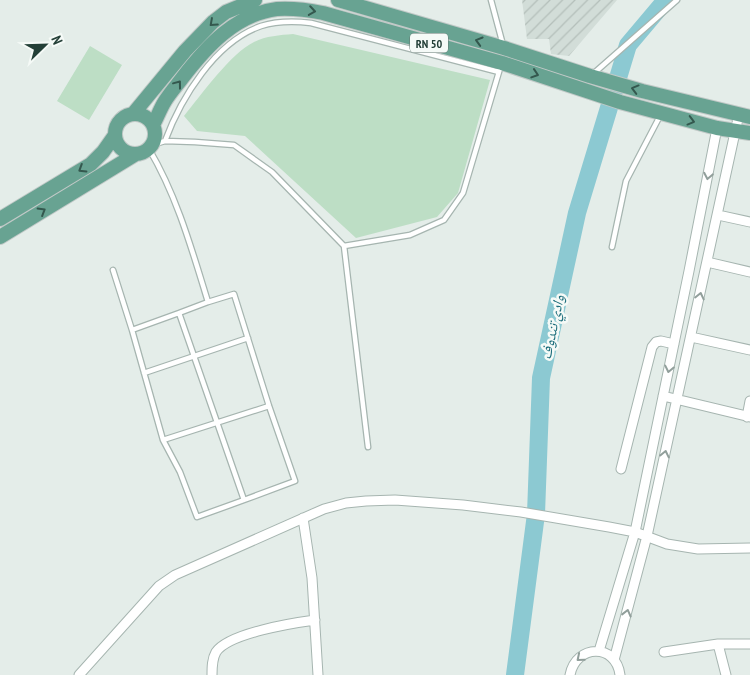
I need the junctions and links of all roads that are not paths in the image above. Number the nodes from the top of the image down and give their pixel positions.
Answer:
1 (255, 0) edge
2 (338, 0) edge
3 (491, 0) edge
4 (677, 0) edge
5 (504, 48) junction
6 (500, 67) junction
7 (590, 76) junction
8 (662, 113) junction
9 (133, 114) junction
10 (744, 115) edge
11 (153, 126) junction
12 (717, 128) junction
13 (735, 131) junction
14 (750, 133) edge
15 (115, 135) junction
16 (150, 147) junction
17 (718, 215) junction
18 (0, 219) edge
19 (750, 222) edge
20 (0, 237) edge
21 (344, 246) junction
22 (612, 247) dead end
23 (707, 262) junction
24 (114, 270) dead end
25 (750, 272) edge
26 (208, 302) junction
27 (179, 313) junction
28 (132, 330) junction
29 (690, 337) junction
30 (248, 338) junction
31 (674, 344) junction
32 (750, 350) edge
33 (194, 357) junction
34 (144, 373) junction
35 (663, 396) junction
36 (677, 399) junction
37 (750, 401) edge
38 (269, 406) junction
39 (748, 417) edge
40 (217, 423) junction
41 (163, 440) junction
42 (368, 447) dead end
43 (621, 469) dead end
44 (244, 500) junction
45 (303, 518) junction
46 (634, 532) junction
47 (647, 536) junction
48 (750, 548) edge
49 (315, 620) junction
50 (718, 644) junction
51 (750, 644) edge
52 (599, 651) junction
53 (664, 652) dead end
54 (614, 660) junction
55 (88, 671) edge
56 (621, 674) edge
57 (79, 675) edge
58 (212, 675) edge
59 (318, 675) edge
60 (570, 675) edge
61 (726, 675) edge

1 -> 9 main road
5 -> 2 main road, RN 50
3 - 5 lane
4 - 7 lane
5 - 6 lane
5 - 7 main road, RN 50
6 -> 8 main road, RN 50
11 -> 6 main road, RN 50
6 - 16 lane
6 - 21 lane
10 -> 7 main road, RN 50
8 -> 12 main road, RN 50
8 - 22 lane
9 - 11 main road
9 - 15 main road
10 - 13 street
11 - 16 main road
12 - 13 main road, RN 50
12 -> 31 street
13 - 14 main road, RN 50
13 - 17 street
15 - 16 main road
15 -> 18 main road
20 -> 16 main road
16 - 21 lane
16 - 26 lane
17 - 19 street
17 - 23 street
21 - 42 lane
23 - 25 street
29 -> 23 street
24 - 28 lane
26 - 27 lane
26 - 30 lane
27 - 28 lane
27 - 33 lane
28 - 34 lane
29 - 32 street
29 - 36 street
30 - 33 lane
30 - 38 lane
31 -> 35 street
31 - 43 street
33 - 34 lane
33 - 40 lane
34 - 41 lane
35 - 36 street
35 - 46 street
36 - 39 street
47 -> 36 street
37 - 39 street
38 - 40 lane
38 - 44 lane
40 - 41 lane
40 - 44 lane
41 - 44 lane
45 - 46 street
45 - 49 street
45 - 55 street
46 - 47 street
46 - 52 street
47 - 48 street
54 -> 47 street
49 - 58 street
49 - 59 street
50 - 51 street
50 - 53 street
50 - 61 street
52 - 54 street
52 -> 60 street
54 - 56 street
55 - 57 street

